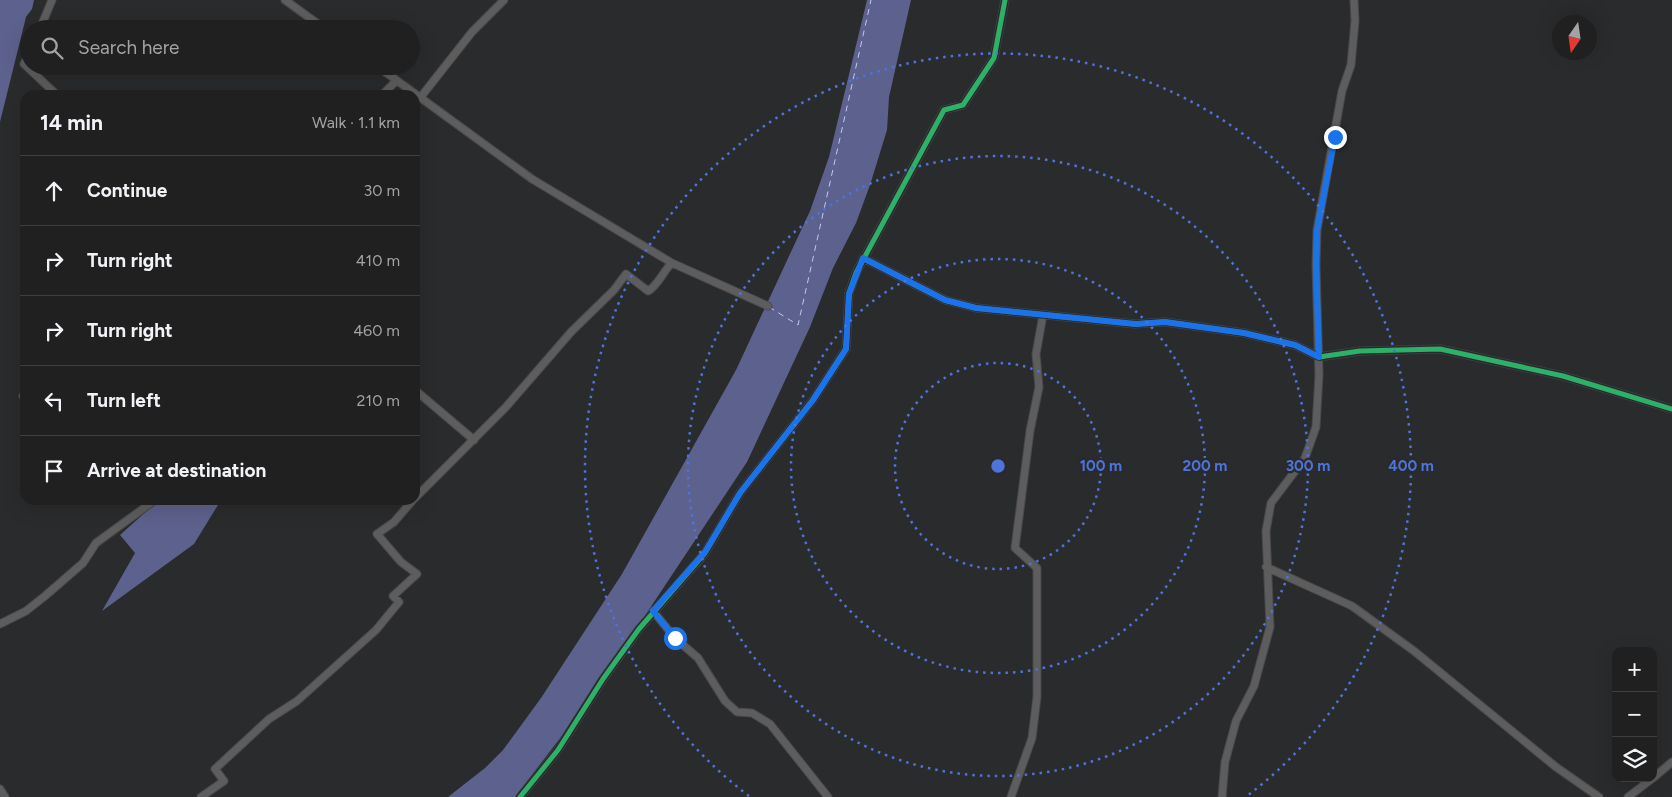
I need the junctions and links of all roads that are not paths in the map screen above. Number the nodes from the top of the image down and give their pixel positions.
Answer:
1 (52, 0) edge
2 (285, 0) edge
3 (504, 0) edge
4 (1005, 0) edge
5 (1354, 0) edge
6 (44, 20) edge
7 (313, 20) edge
8 (36, 75) edge
9 (388, 75) edge
10 (396, 81) junction
11 (52, 90) edge
12 (387, 90) edge
13 (409, 90) edge
14 (420, 98) joint
15 (863, 258) junction
16 (672, 263) junction
17 (768, 306) dead end
18 (1043, 315) junction
19 (1319, 357) junction
20 (420, 394) edge
21 (1672, 409) edge
22 (474, 440) junction
23 (420, 493) edge
24 (147, 505) edge
25 (409, 505) edge
26 (1266, 567) junction
27 (653, 611) junction
28 (0, 624) edge
29 (1672, 762) edge
30 (1657, 775) edge
31 (1648, 782) edge
32 (0, 790) edge
33 (5, 797) edge
34 (201, 797) edge
35 (520, 797) edge
36 (828, 797) edge
37 (1010, 797) edge
38 (1222, 797) edge
39 (1599, 797) edge
40 (1628, 797) edge

1 - 6 street
2 - 7 street
3 - 14 street
4 - 15 street
5 - 19 street
8 - 11 street
9 - 10 street
10 - 12 street
10 - 13 street
14 - 16 street
15 - 18 street
15 - 27 street
16 - 17 street
16 - 22 street
18 - 19 street
18 - 37 street
19 - 21 street
19 - 26 street
20 - 22 street
22 - 23 street
24 - 28 street
25 - 34 street
26 - 38 street
26 - 39 street
27 - 35 street
27 - 36 street
29 - 30 street
31 - 40 street
32 - 33 street

